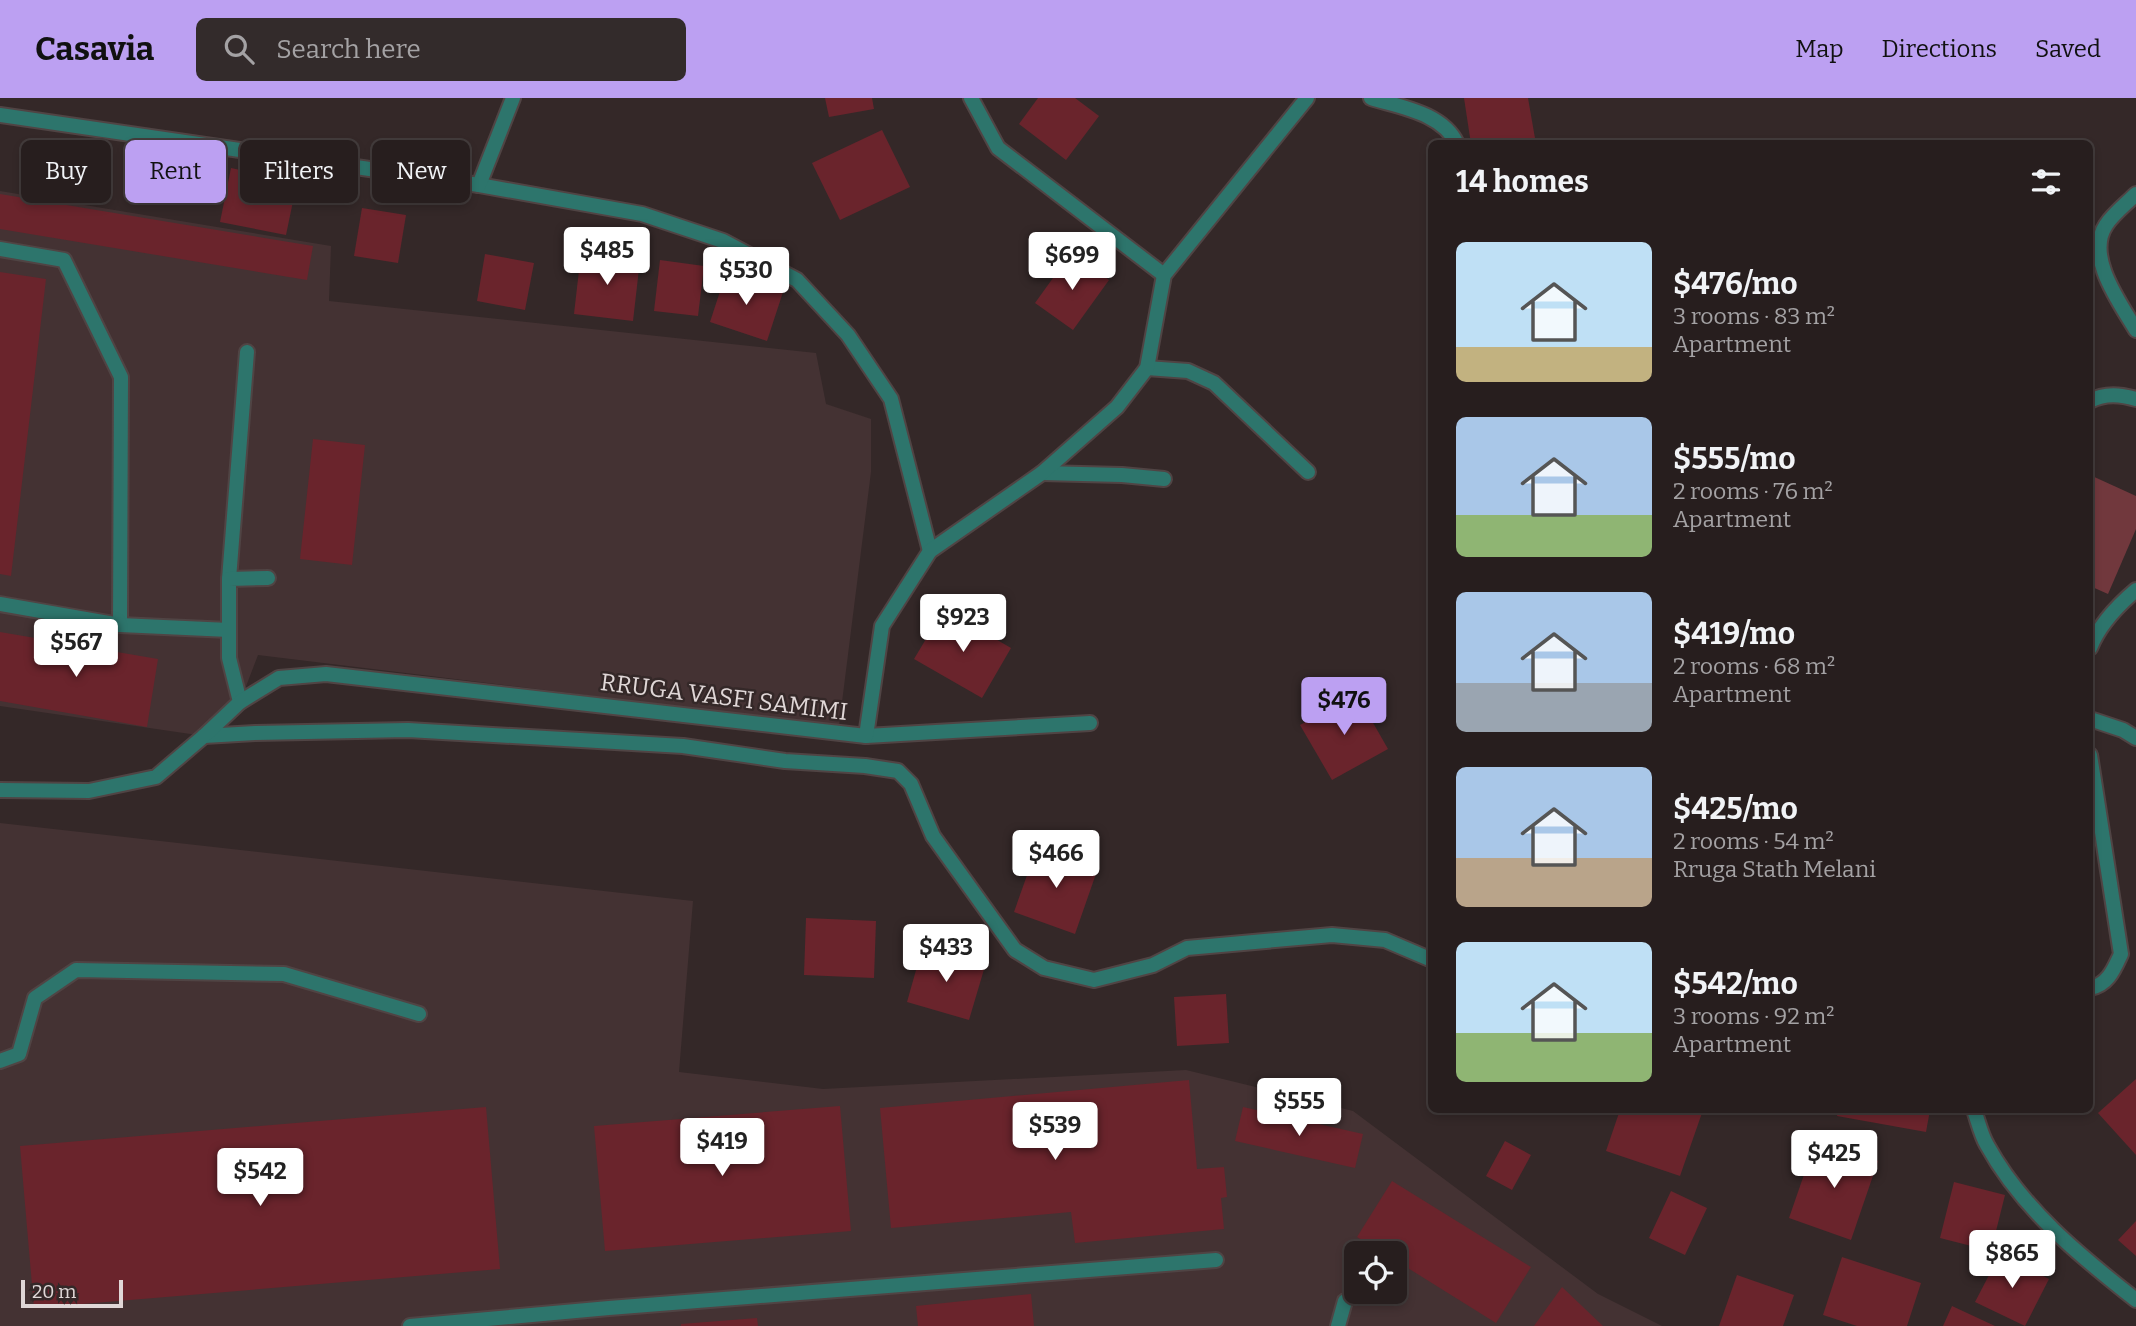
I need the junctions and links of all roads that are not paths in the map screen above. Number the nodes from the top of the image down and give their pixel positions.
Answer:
1 (513, 98) edge
2 (971, 98) edge
3 (1307, 98) edge
4 (1371, 98) edge
5 (0, 116) edge
6 (1455, 140) edge
7 (479, 185) junction
8 (2136, 194) edge
9 (0, 249) edge
10 (1164, 275) junction
11 (2136, 330) edge
12 (247, 352) dead end
13 (1147, 368) junction
14 (2093, 399) edge
15 (2136, 399) edge
16 (1308, 472) dead end
17 (1042, 473) junction
18 (1164, 479) dead end
19 (930, 551) junction
20 (268, 578) dead end
21 (229, 579) junction
22 (2136, 590) edge
23 (0, 604) edge
24 (120, 625) junction
25 (229, 630) junction
26 (2093, 640) edge
27 (240, 702) junction
28 (2093, 720) edge
29 (1090, 723) dead end
30 (204, 736) junction
31 (866, 736) junction
32 (2136, 738) edge
33 (2093, 774) edge
34 (0, 790) edge
35 (1428, 958) edge
36 (2093, 988) edge
37 (419, 1014) dead end
38 (0, 1061) edge
39 (1976, 1113) edge
40 (1216, 1260) dead end
41 (2136, 1300) edge
42 (1344, 1304) edge
43 (517, 1322) edge
44 (410, 1326) edge
45 (1338, 1326) edge

1 - 7 street
2 - 10 street
3 - 10 street, RRUGA VASFI SAMIMI
4 - 6 street
5 - 7 street
7 - 19 street
8 - 11 street
9 - 24 street
10 - 13 street, RRUGA VASFI SAMIMI
12 - 21 street
13 - 16 street
13 - 17 street, RRUGA VASFI SAMIMI
14 - 15 street
17 - 18 street
17 - 19 street, RRUGA VASFI SAMIMI
19 - 31 street, RRUGA VASFI SAMIMI
20 - 21 street
21 - 25 street
22 - 26 street
23 - 24 street
24 - 25 street
25 - 27 street
27 - 30 street, RRUGA VASFI SAMIMI
27 - 31 street, RRUGA VASFI SAMIMI
28 - 32 street
29 - 31 street
30 - 34 street, RRUGA VASFI SAMIMI
30 - 35 street
33 - 36 street
37 - 38 street
39 - 41 street
40 - 43 street
42 - 45 street
43 - 44 street

